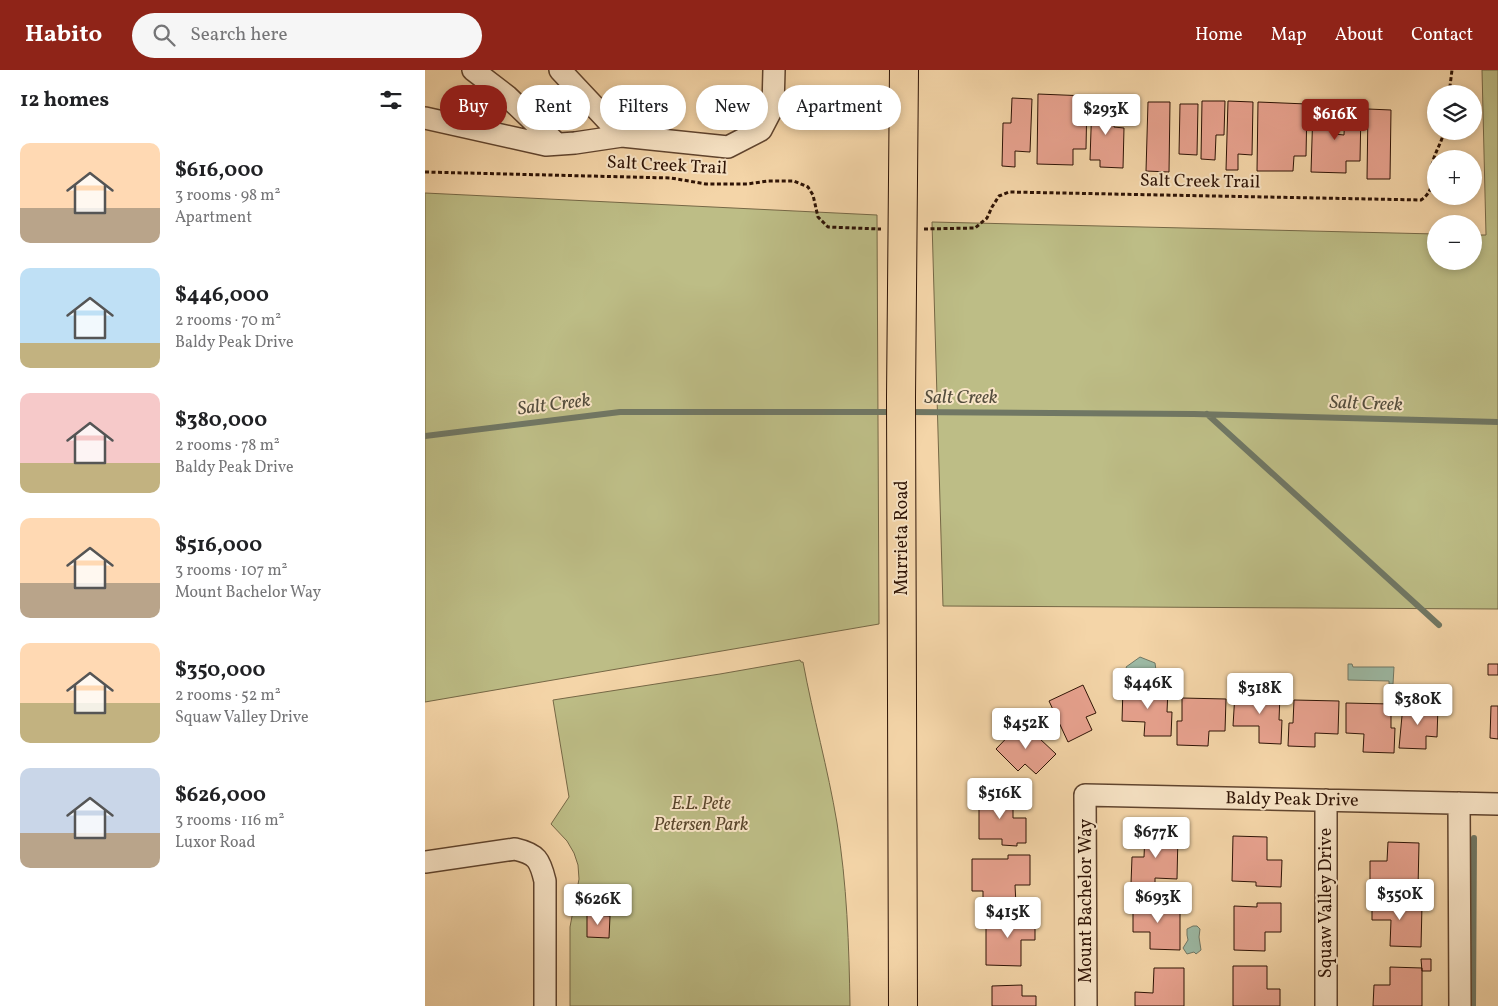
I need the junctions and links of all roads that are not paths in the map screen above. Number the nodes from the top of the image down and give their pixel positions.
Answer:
1 (473, 70) edge
2 (559, 70) edge
3 (774, 70) edge
4 (904, 70) edge
5 (425, 118) edge
6 (621, 136) junction
7 (557, 144) junction
8 (1085, 795) joint
9 (1326, 800) junction
10 (1459, 803) junction
11 (1498, 804) edge
12 (425, 862) edge
13 (545, 1006) edge
14 (903, 1006) edge
15 (1086, 1006) edge
16 (1326, 1006) edge
17 (1460, 1006) edge

1 - 7 street
2 - 6 street
3 - 6 street
4 - 14 main road, Murrieta Road
5 - 7 street
6 - 7 street
8 - 9 street, Baldy Peak Drive
8 - 15 street, Mount Bachelor Way
9 - 10 street, Baldy Peak Drive
9 - 16 street, Squaw Valley Drive
10 - 11 street, Baldy Peak Drive
10 - 17 street
12 - 13 street

